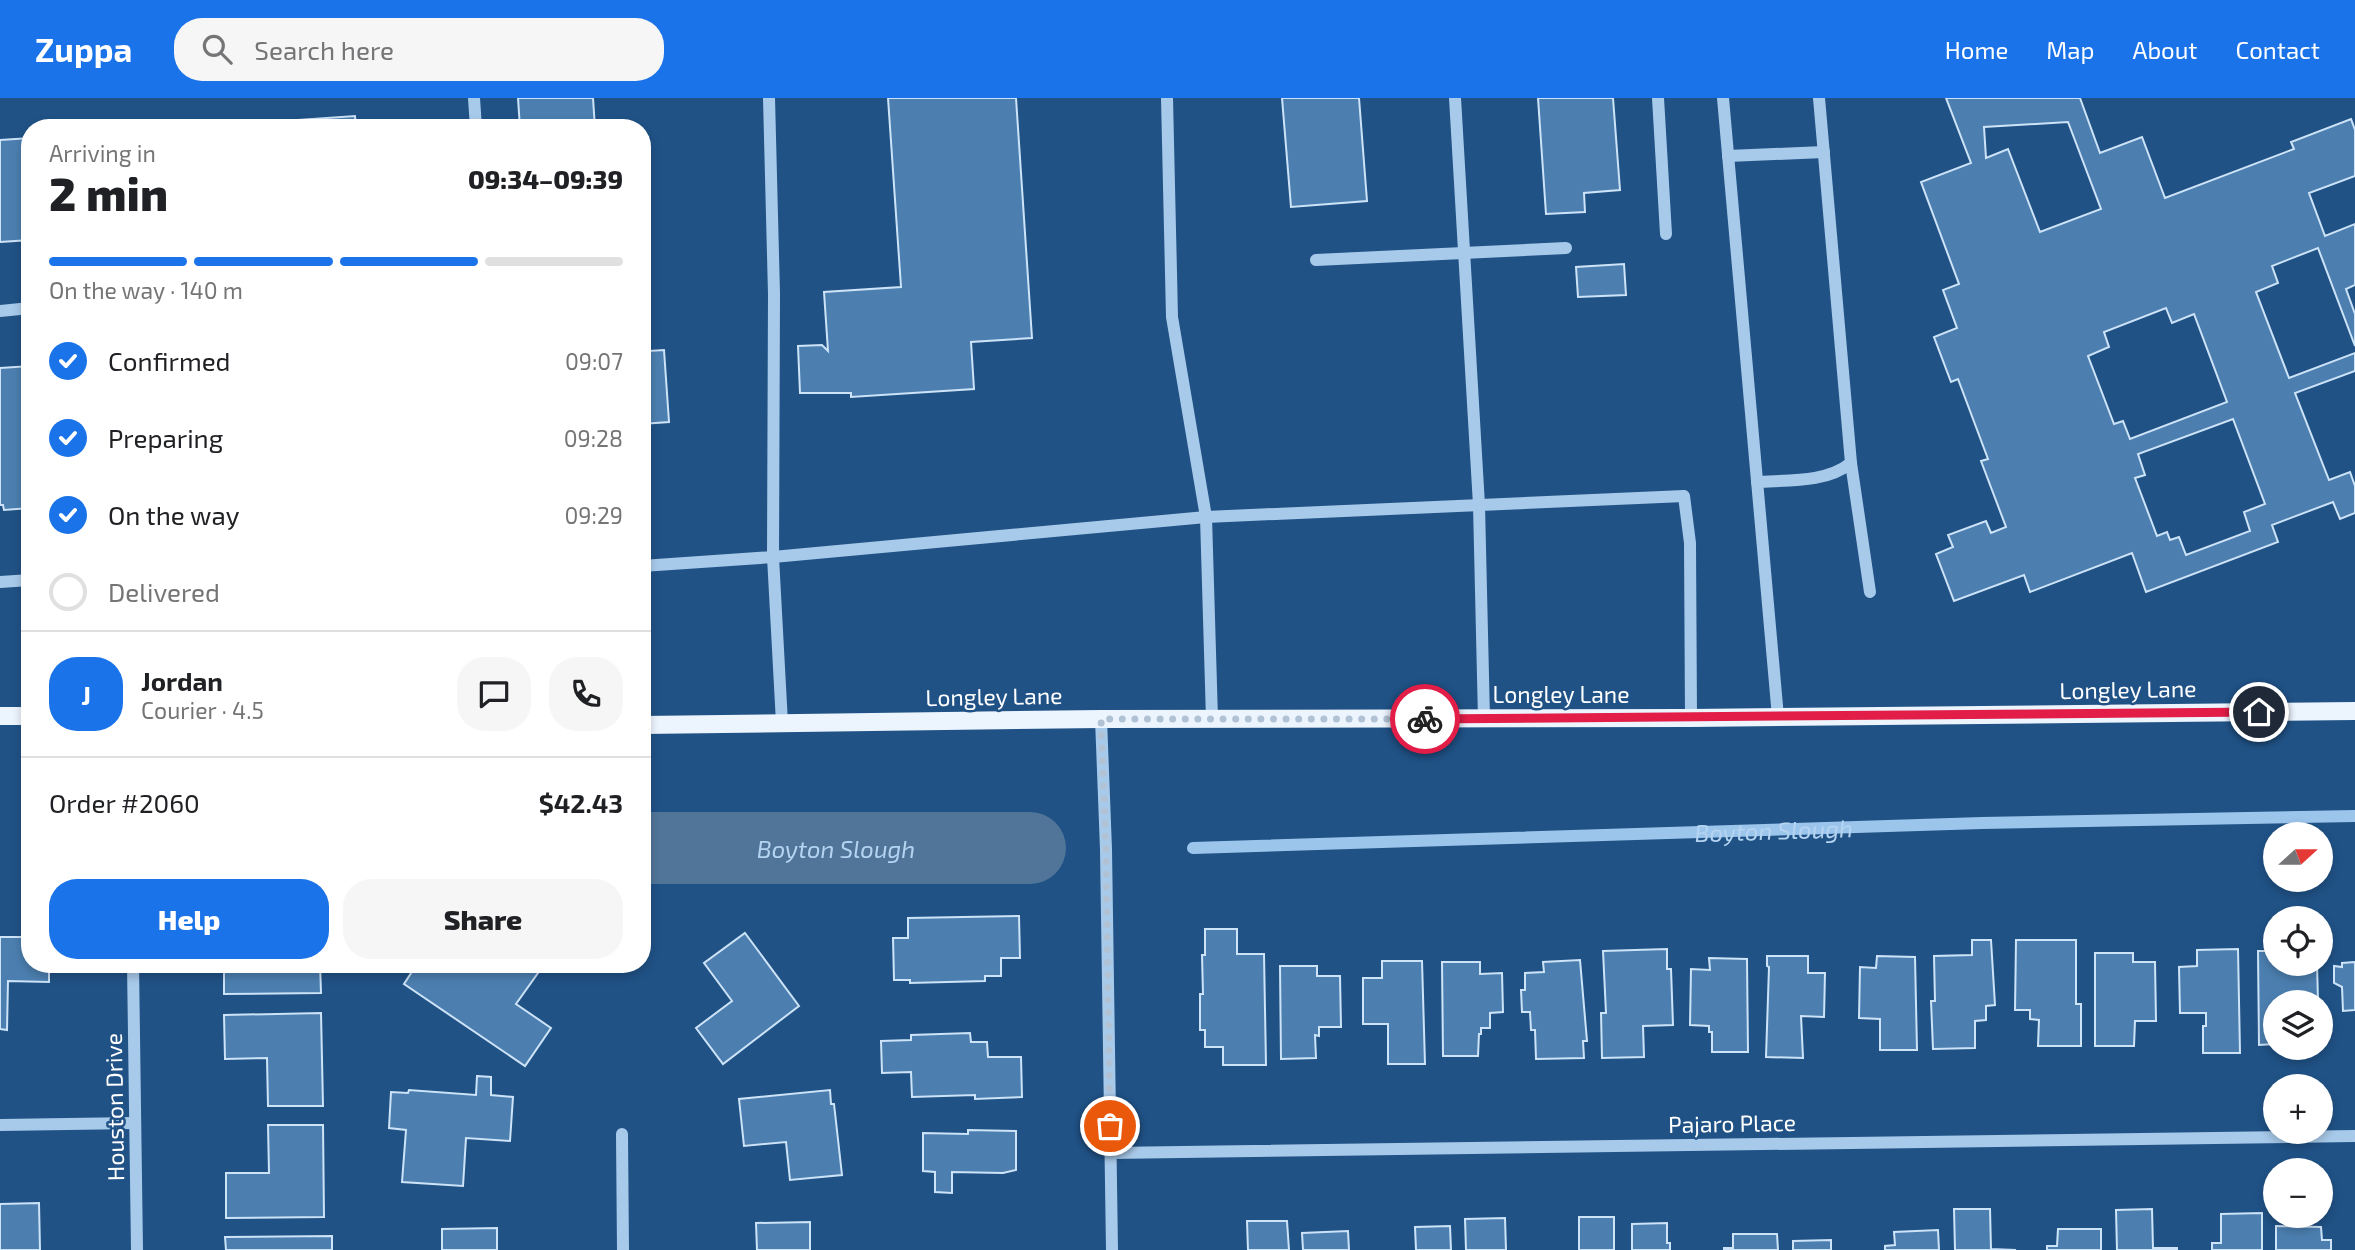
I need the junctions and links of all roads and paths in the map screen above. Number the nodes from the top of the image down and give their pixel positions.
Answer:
1 (474, 98) edge
2 (769, 98) edge
3 (1167, 98) edge
4 (1455, 98) edge
5 (1658, 98) edge
6 (1723, 98) edge
7 (1819, 98) edge
8 (475, 119) edge
9 (1824, 152) junction
10 (1728, 156) junction
11 (1666, 234) dead end
12 (1566, 248) dead end
13 (1464, 251) junction
14 (1316, 260) dead end
15 (21, 309) edge
16 (0, 311) edge
17 (1851, 463) junction
18 (1757, 482) junction
19 (1479, 505) junction
20 (1206, 517) junction
21 (773, 557) junction
22 (651, 565) edge
23 (21, 581) edge
24 (0, 582) edge
25 (1870, 592) dead end
26 (2355, 711) edge
27 (0, 716) edge
28 (21, 716) edge
29 (1778, 717) junction
30 (1691, 718) junction
31 (1101, 719) junction
32 (1212, 719) junction
33 (1484, 719) junction
34 (782, 723) junction
35 (651, 725) edge
36 (133, 973) edge
37 (135, 1123) junction
38 (0, 1125) edge
39 (622, 1134) dead end
40 (2355, 1136) edge
41 (1110, 1153) junction
42 (137, 1250) edge
43 (623, 1250) edge
44 (1112, 1250) edge

1 - 8 street
2 - 21 street
3 - 20 street
4 - 13 street
5 - 11 street
6 - 10 street
7 - 9 street
9 - 10 street
9 - 17 street
10 - 18 street
12 - 13 street
13 - 14 street
13 - 19 street
15 - 16 street
17 - 18 street
17 - 25 street
18 - 29 street
19 - 20 street
19 - 30 street
19 - 33 street
20 - 21 street
20 - 32 street
21 - 22 street
21 - 34 street
23 - 24 street
26 - 29 main road, Longley Lane
27 - 28 main road
29 - 30 main road, Longley Lane
30 - 33 main road, Longley Lane
31 - 32 main road, Longley Lane
31 - 34 main road, Longley Lane
31 - 41 street
32 - 33 main road, Longley Lane
34 - 35 main road, Longley Lane
36 - 37 street, Houston Drive
37 - 38 street
37 - 42 street, Houston Drive
39 - 43 street
40 - 41 street, Pajaro Place
41 - 44 street

